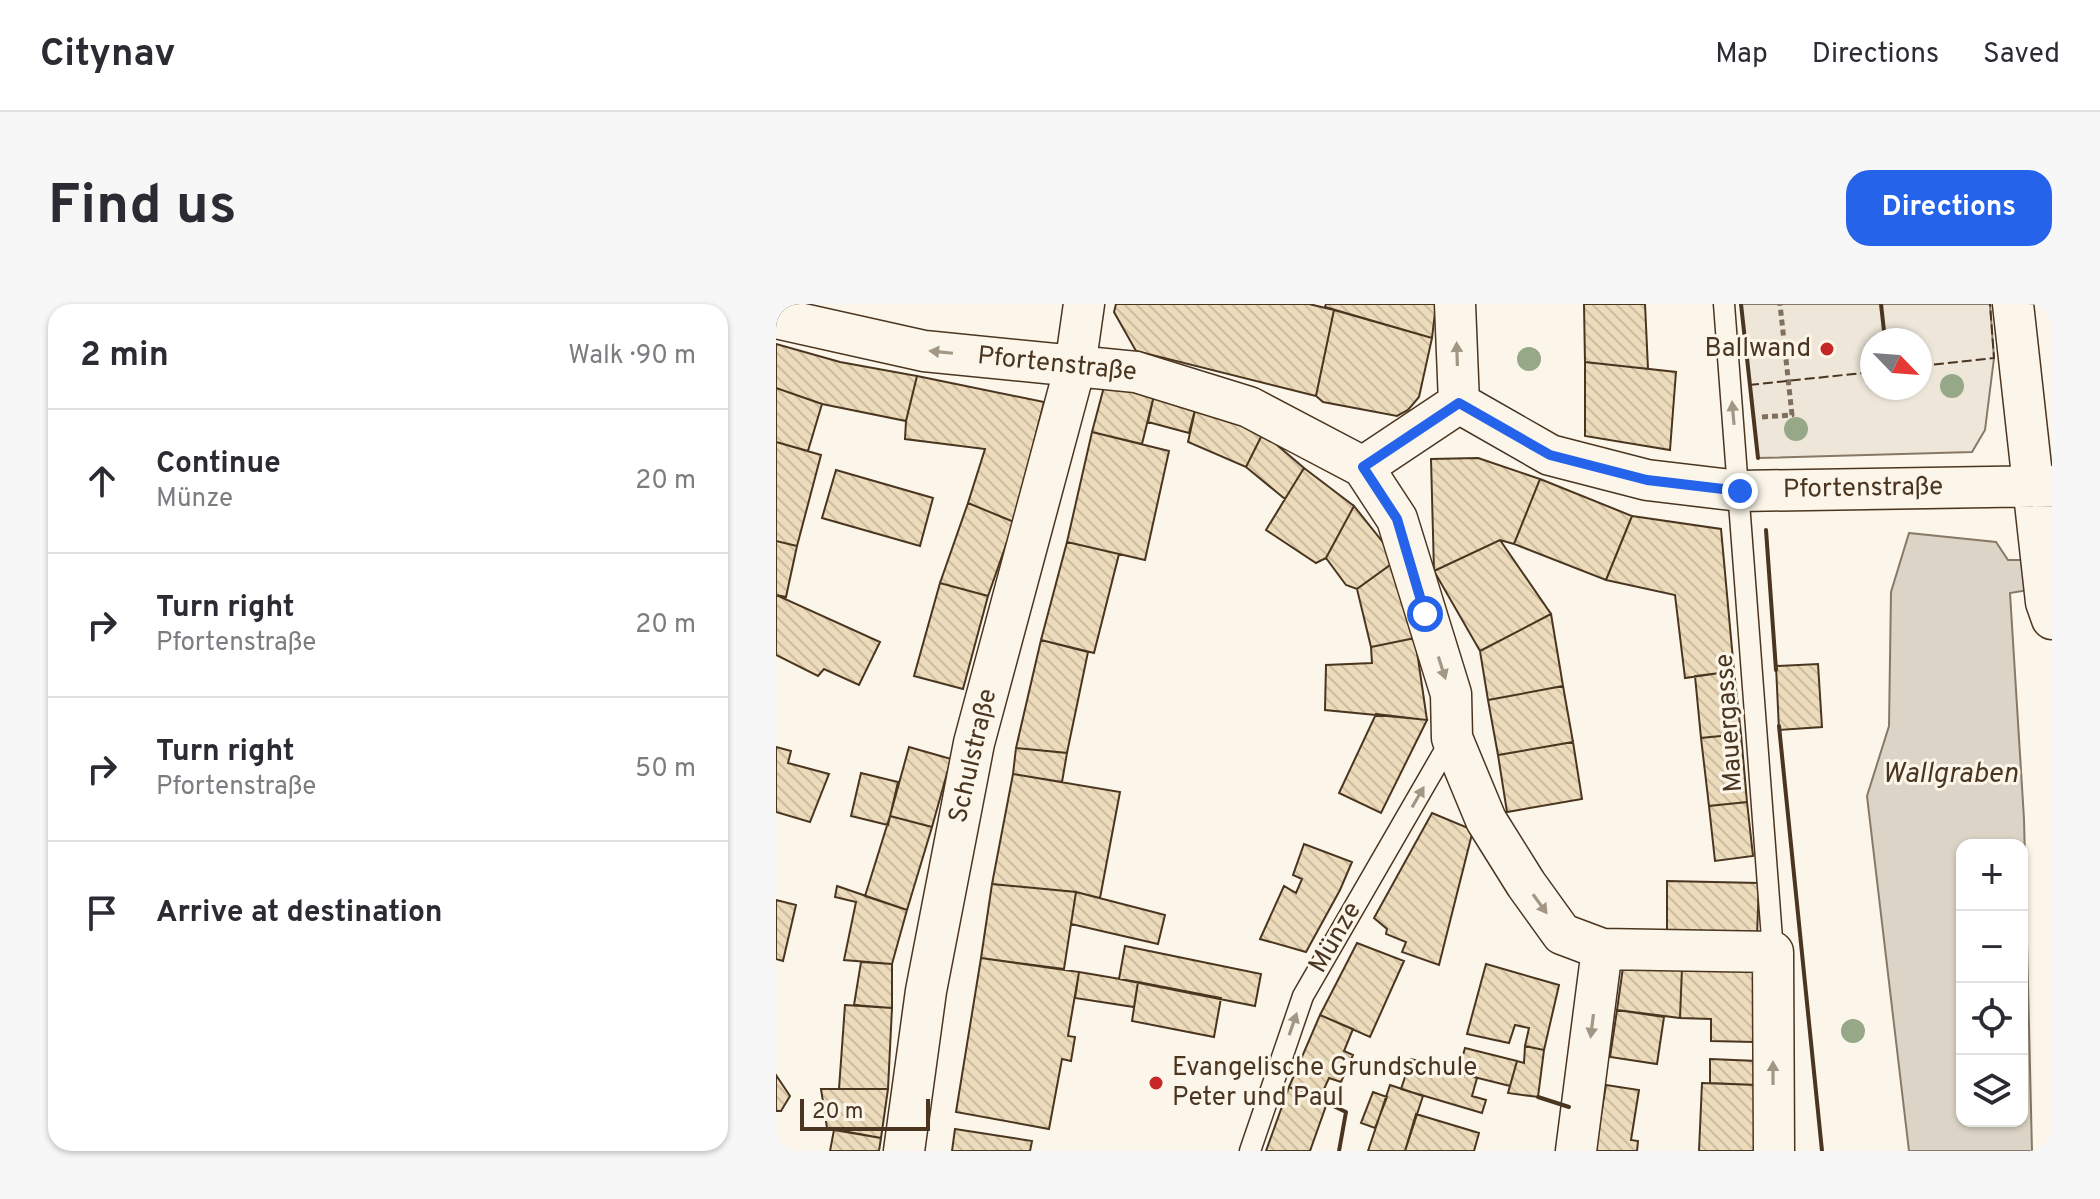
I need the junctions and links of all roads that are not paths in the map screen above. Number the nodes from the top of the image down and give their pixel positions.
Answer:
1 (1084, 304) edge
2 (1455, 304) edge
3 (1724, 304) edge
4 (2013, 304) edge
5 (776, 318) edge
6 (1075, 367) junction
7 (1459, 403) junction
8 (1363, 467) junction
9 (2044, 486) edge
10 (1740, 491) junction
11 (2049, 610) edge
12 (1452, 738) junction
13 (1602, 949) junction
14 (1773, 952) junction
15 (904, 1151) edge
16 (1250, 1151) edge
17 (1576, 1151) edge
18 (1774, 1151) edge

1 - 6 street, Schulstraße
7 -> 2 street
10 -> 3 lane, Mauergasse
4 - 9 street
6 -> 5 street, Pfortenstraße
6 - 8 street, Pfortenstraße
6 - 15 street, Schulstraße
7 - 8 street
7 - 10 street, Pfortenstraße
8 -> 12 street
9 - 10 street, Pfortenstraße
9 - 11 street
10 - 14 lane, Mauergasse
12 -> 13 street
16 -> 12 lane, Münze
13 - 14 street
13 -> 17 street
18 -> 14 street

